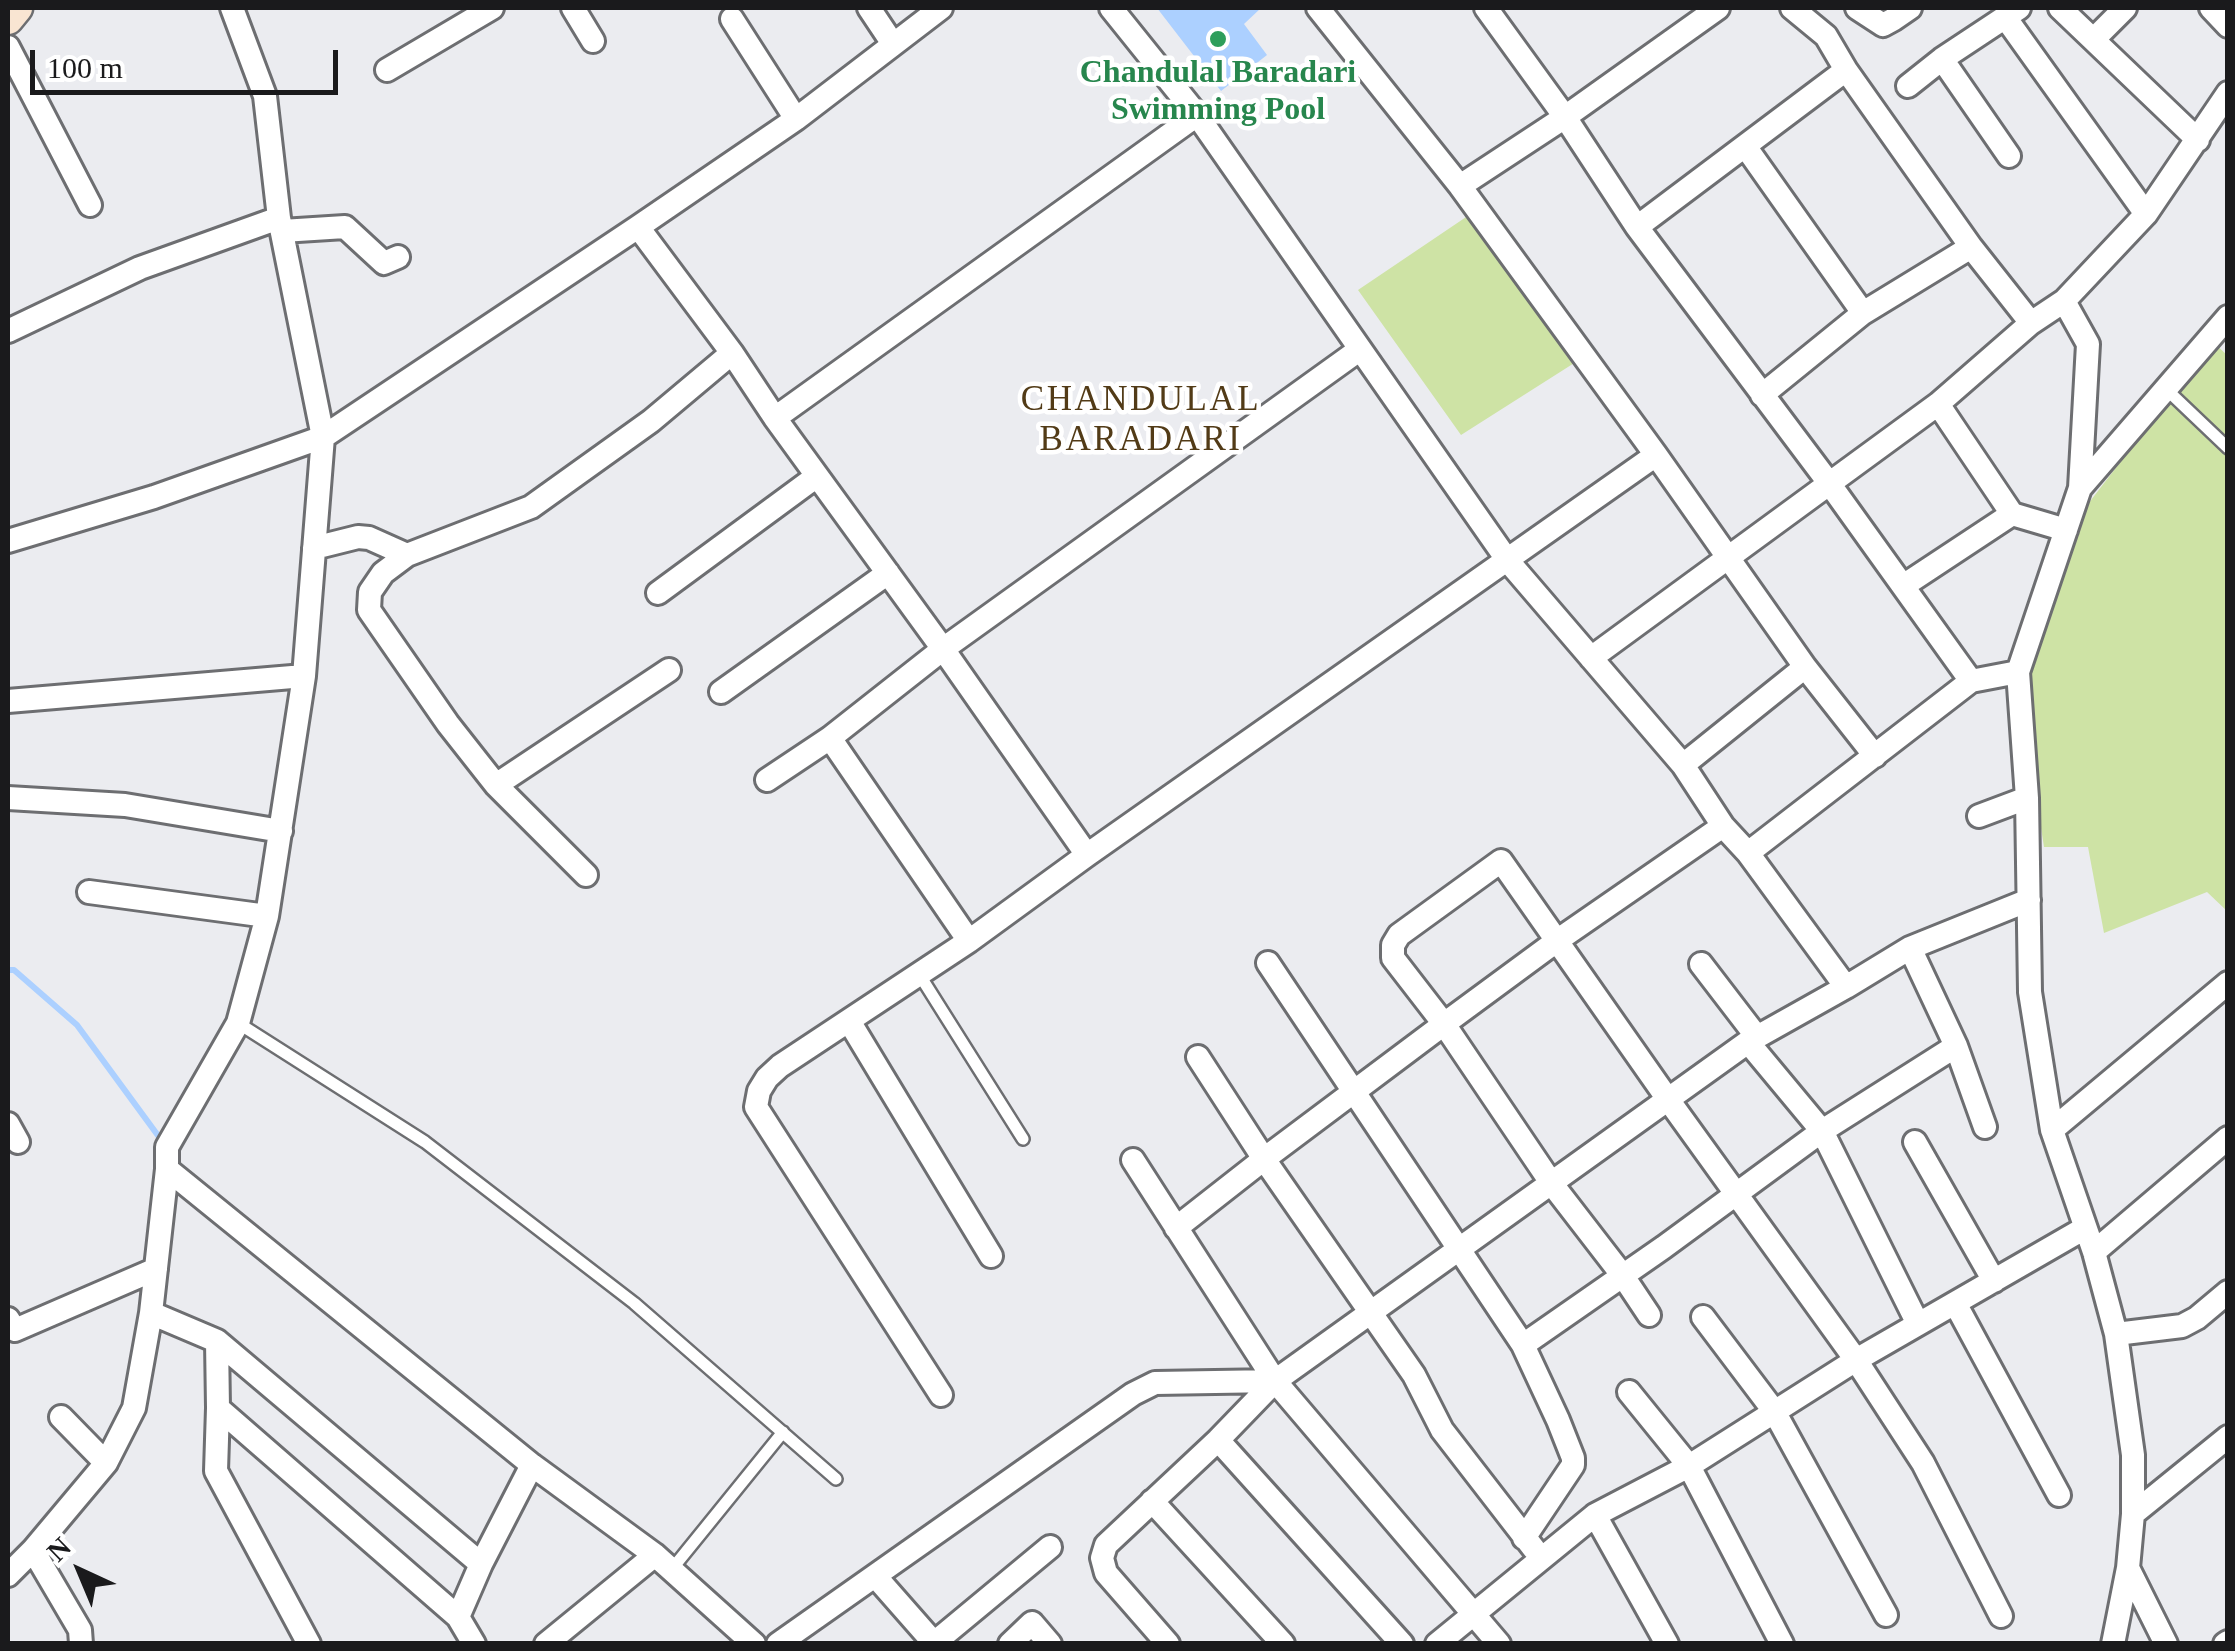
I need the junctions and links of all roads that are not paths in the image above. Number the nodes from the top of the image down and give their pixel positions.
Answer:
1 (16, 8) edge
2 (232, 8) edge
3 (492, 8) edge
4 (573, 8) edge
5 (869, 8) edge
6 (941, 8) edge
7 (1111, 8) edge
8 (1318, 8) edge
9 (1486, 8) edge
10 (1718, 8) edge
11 (1792, 8) edge
12 (1857, 8) edge
13 (1910, 8) edge
14 (2060, 8) edge
15 (2125, 8) edge
16 (2211, 8) edge
17 (2012, 12) edge
18 (8, 19) edge
19 (732, 19) dead end
20 (2228, 26) edge
21 (1826, 36) junction
22 (2094, 39) junction
23 (593, 41) dead end
24 (893, 44) junction
25 (8, 46) edge
26 (1942, 60) junction
27 (386, 70) dead end
28 (1846, 70) junction
29 (1908, 86) dead end
30 (2228, 93) edge
31 (1197, 114) junction
32 (1565, 117) junction
33 (796, 119) junction
34 (2198, 140) junction
35 (1744, 146) junction
36 (2009, 156) dead end
37 (1460, 186) junction
38 (90, 205) dead end
39 (2146, 214) junction
40 (281, 225) junction
41 (638, 227) junction
42 (1638, 227) junction
43 (1971, 247) junction
44 (398, 257) dead end
45 (2064, 300) junction
46 (1863, 313) junction
47 (2228, 317) edge
48 (2031, 323) junction
49 (8, 331) edge
50 (1359, 350) junction
51 (732, 352) junction
52 (2166, 389) junction
53 (1762, 395) junction
54 (1938, 404) junction
55 (775, 418) junction
56 (323, 436) junction
57 (2228, 448) edge
58 (1656, 455) junction
59 (817, 476) junction
60 (1829, 484) junction
61 (2080, 488) junction
62 (2012, 514) junction
63 (2066, 530) junction
64 (8, 541) edge
65 (314, 548) junction
66 (407, 554) junction
67 (1727, 558) junction
68 (1508, 560) junction
69 (888, 573) junction
70 (1903, 586) junction
71 (658, 593) dead end
72 (943, 648) junction
73 (1591, 658) junction
74 (1805, 666) junction
75 (670, 670) dead end
76 (2018, 672) junction
77 (304, 676) junction
78 (1972, 681) junction
79 (721, 692) dead end
80 (8, 701) edge
81 (830, 738) junction
82 (1875, 756) junction
83 (1683, 765) junction
84 (767, 780) dead end
85 (496, 784) junction
86 (8, 798) edge
87 (2026, 798) junction
88 (1979, 816) dead end
89 (1723, 826) junction
90 (281, 831) junction
91 (1748, 853) junction
92 (1087, 855) junction
93 (586, 875) dead end
94 (89, 892) dead end
95 (2028, 900) junction
96 (267, 916) junction
97 (968, 940) junction
98 (1558, 940) junction
99 (1910, 948) junction
100 (1268, 963) dead end
101 (1701, 964) dead end
102 (919, 974) junction
103 (2228, 983) edge
104 (1846, 987) junction
105 (849, 1021) junction
106 (238, 1022) junction
107 (1444, 1024) junction
108 (1753, 1040) junction
109 (1956, 1046) junction
110 (1198, 1057) dead end
111 (1354, 1091) junction
112 (1667, 1098) junction
113 (1985, 1127) dead end
114 (2052, 1130) junction
115 (1822, 1131) junction
116 (2228, 1138) edge
117 (1023, 1139) dead end
118 (1915, 1142) dead end
119 (1264, 1159) junction
120 (1132, 1160) dead end
121 (167, 1169) junction
122 (1552, 1184) junction
123 (1737, 1194) junction
124 (1176, 1228) junction
125 (2085, 1228) junction
126 (1460, 1248) junction
127 (2094, 1252) junction
128 (991, 1256) dead end
129 (156, 1269) junction
130 (1622, 1276) junction
131 (1994, 1281) junction
132 (2228, 1292) edge
133 (1955, 1303) junction
134 (152, 1312) junction
135 (1371, 1312) junction
136 (1649, 1316) dead end
137 (1703, 1317) dead end
138 (8, 1319) edge
139 (1918, 1324) junction
140 (2116, 1334) junction
141 (217, 1340) junction
142 (1523, 1345) junction
143 (1856, 1360) junction
144 (1274, 1381) junction
145 (1629, 1392) dead end
146 (940, 1395) dead end
147 (218, 1408) junction
148 (1774, 1411) junction
149 (62, 1417) dead end
150 (783, 1432) junction
151 (2228, 1437) edge
152 (1218, 1440) junction
153 (106, 1464) junction
154 (532, 1465) junction
155 (1689, 1466) junction
156 (836, 1479) dead end
157 (2059, 1496) dead end
158 (1152, 1502) junction
159 (2133, 1514) junction
160 (1595, 1515) junction
161 (1524, 1538) junction
162 (1050, 1547) dead end
163 (33, 1550) junction
164 (1542, 1556) junction
165 (663, 1562) junction
166 (481, 1564) junction
167 (2128, 1568) junction
168 (8, 1576) edge
169 (876, 1577) junction
170 (1472, 1614) junction
171 (1886, 1615) dead end
172 (2001, 1616) dead end
173 (458, 1617) junction
174 (739, 1639) edge
175 (934, 1643) edge
176 (81, 1644) edge
177 (310, 1644) edge
178 (474, 1644) edge
179 (546, 1644) edge
180 (778, 1644) edge
181 (1010, 1644) edge
182 (1050, 1644) edge
183 (1168, 1644) edge
184 (1283, 1644) edge
185 (1402, 1644) edge
186 (1437, 1644) edge
187 (1500, 1644) edge
188 (1667, 1644) edge
189 (1782, 1644) edge
190 (2114, 1644) edge
191 (2166, 1644) edge

1 - 18 main road
2 - 40 street
3 - 27 street
4 - 23 street
5 - 24 street
6 - 24 street
7 - 31 street
8 - 37 street
9 - 32 street
10 - 32 street
11 - 21 street
12 - 13 street
12 - 21 street
14 - 22 street
15 - 22 street
16 - 20 street
17 - 26 street
17 - 39 street
19 - 33 street
21 - 28 street
22 - 34 street
24 - 33 street
25 - 38 street
26 - 29 street
26 - 36 street
28 - 35 street
28 - 43 street
30 - 34 street
31 - 50 street
31 - 55 street
32 - 37 street
32 - 42 street
33 - 41 street
34 - 39 street
35 - 42 street
35 - 46 street
37 - 58 street
39 - 45 street
40 - 44 street
40 - 49 street
40 - 56 street
41 - 51 street
41 - 56 street
42 - 53 street
43 - 46 street
43 - 48 street
45 - 48 street
45 - 61 street
46 - 53 street
47 - 52 street
48 - 54 street
50 - 68 street
50 - 72 street
51 - 55 street
51 - 66 street
52 - 57 lane
52 - 61 street
53 - 60 street
54 - 60 street
54 - 62 street
55 - 59 street
56 - 64 street
56 - 65 street
58 - 67 street
58 - 68 street
59 - 69 street
59 - 71 street
60 - 67 street
60 - 70 street
61 - 63 street
62 - 63 street
62 - 70 street
63 - 76 street
65 - 66 street
65 - 77 street
66 - 85 street
67 - 73 street
67 - 74 street
68 - 73 street
68 - 92 street
69 - 72 street
69 - 79 street
70 - 78 street
72 - 81 street
72 - 92 street
73 - 83 street
74 - 82 street
74 - 83 street
75 - 85 street
76 - 78 street
76 - 87 street
77 - 80 street
77 - 90 street
78 - 82 street
81 - 84 street
81 - 97 street
82 - 91 street
83 - 89 street
85 - 93 street
86 - 90 street
87 - 88 street
87 - 95 street
89 - 91 street
89 - 98 street
90 - 96 street
91 - 104 street
92 - 97 street
94 - 96 street
95 - 99 street
95 - 114 street
96 - 106 street
97 - 102 street
98 - 107 street
98 - 107 street
98 - 112 street
99 - 104 street
99 - 109 street
100 - 111 street
101 - 108 street
102 - 105 street
102 - 117 lane
103 - 114 street
104 - 108 street
105 - 128 street
105 - 146 street
106 - 121 street
106 - 150 lane
107 - 111 street
107 - 122 street
108 - 112 street
108 - 115 street
109 - 113 street
109 - 115 street
110 - 119 street
111 - 119 street
111 - 126 street
112 - 122 street
112 - 123 street
114 - 125 street
115 - 123 street
115 - 139 street
116 - 127 street
118 - 131 street
119 - 124 street
119 - 135 street
120 - 124 street
121 - 129 street
121 - 154 street
122 - 126 street
122 - 130 street
123 - 130 street
123 - 143 street
124 - 144 street
125 - 127 street
125 - 131 street
126 - 135 street
126 - 142 street
127 - 140 street
129 - 134 street
129 - 138 street
130 - 136 street
130 - 142 street
131 - 133 street
132 - 140 street
133 - 139 street
133 - 157 street
134 - 141 street
134 - 153 street
135 - 144 street
135 - 161 street
137 - 148 street
139 - 143 street
140 - 159 street
141 - 147 street
141 - 166 street
142 - 161 street
143 - 148 street
143 - 172 street
144 - 152 street
144 - 169 street
144 - 170 street
145 - 155 street
147 - 173 street
147 - 177 street
148 - 155 street
148 - 171 street
149 - 153 street
150 - 156 lane
150 - 165 lane
151 - 159 street
152 - 158 street
152 - 185 street
153 - 163 street
154 - 165 street
154 - 166 street
155 - 160 street
155 - 189 street
158 - 183 street
158 - 184 street
159 - 167 street
160 - 164 street
160 - 188 street
161 - 164 street
162 - 175 street
163 - 168 street
163 - 176 street
164 - 170 street
165 - 174 street
165 - 179 street
166 - 173 street
167 - 190 street
167 - 191 street
169 - 175 street
169 - 180 street
170 - 186 street
170 - 187 street
173 - 178 street
181 - 182 street

